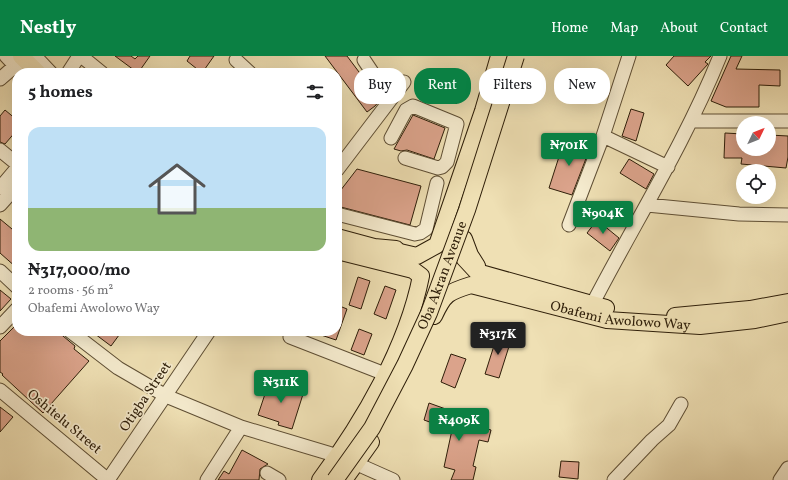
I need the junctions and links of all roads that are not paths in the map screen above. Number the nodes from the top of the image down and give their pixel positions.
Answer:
1 (6, 56) edge
2 (80, 56) edge
3 (500, 56) edge
4 (509, 56) edge
5 (516, 56) edge
6 (522, 56) edge
7 (629, 56) edge
8 (720, 56) edge
9 (236, 60) dead end
10 (364, 60) dead end
11 (25, 65) edge
12 (35, 68) edge
13 (72, 68) edge
14 (96, 68) edge
15 (245, 68) edge
16 (369, 68) edge
17 (12, 72) edge
18 (0, 79) edge
19 (386, 104) edge
20 (692, 121) junction
21 (788, 121) edge
22 (603, 136) junction
23 (391, 138) dead end
24 (451, 147) junction
25 (0, 150) edge
26 (405, 158) dead end
27 (467, 158) junction
28 (12, 160) edge
29 (342, 163) edge
30 (668, 167) junction
31 (486, 168) junction
32 (12, 174) edge
33 (437, 183) dead end
34 (0, 188) edge
35 (12, 192) edge
36 (0, 205) edge
37 (647, 205) junction
38 (342, 215) edge
39 (788, 215) edge
40 (447, 218) junction
41 (376, 225) junction
42 (569, 226) dead end
43 (342, 239) edge
44 (434, 248) junction
45 (342, 250) edge
46 (463, 251) junction
47 (378, 253) junction
48 (0, 271) edge
49 (421, 276) junction
50 (12, 282) edge
51 (486, 282) junction
52 (455, 290) junction
53 (788, 302) edge
54 (414, 304) junction
55 (592, 305) junction
56 (436, 312) junction
57 (788, 313) edge
58 (12, 314) edge
59 (671, 320) junction
60 (0, 327) edge
61 (76, 336) edge
62 (206, 336) edge
63 (290, 337) dead end
64 (385, 374) junction
65 (401, 385) junction
66 (0, 390) edge
67 (166, 396) junction
68 (681, 404) dead end
69 (241, 427) junction
70 (338, 456) junction
71 (357, 464) junction
72 (788, 468) edge
73 (267, 473) dead end
74 (332, 479) edge
75 (108, 480) edge
76 (207, 480) edge
77 (279, 480) edge
78 (393, 480) edge
79 (614, 480) edge
80 (780, 480) edge

1 - 11 street
2 - 13 street
2 - 14 street
3 - 27 main road
4 - 74 main road, Oba Akran Avenue
5 - 74 main road, Oba Akran Avenue, bridge
6 - 31 main road
7 - 22 street
8 - 20 street
9 - 15 street
10 - 16 street
11 - 12 street
17 - 18 street
19 - 29 street
20 - 21 street
20 - 30 street
22 - 30 street
22 - 42 street
23 - 24 street
24 - 26 street
24 - 27 street
25 - 28 street
27 - 31 main road
27 - 40 main road
30 - 37 street
31 - 46 main road
32 - 34 street
33 - 41 street
35 - 36 street
37 - 39 street
37 - 55 street
38 - 41 street
40 - 44 main road
40 - 47 main road
41 - 47 street
43 - 47 main road
44 - 46 main road, Obafemi Awolowo Way
44 - 47 main road
44 - 49 main road
45 - 47 main road
46 - 51 main road, Obafemi Awolowo Way
46 - 52 main road
47 - 49 main road
47 - 54 main road
48 - 50 street
49 - 52 main road, Obafemi Awolowo Way
49 - 54 main road
51 - 52 main road, Obafemi Awolowo Way
51 - 55 main road, Obafemi Awolowo Way
51 - 56 main road
51 - 59 main road, Obafemi Awolowo Way
52 - 56 main road
53 - 59 main road, Obafemi Awolowo Way
54 - 64 main road
55 - 59 main road, Obafemi Awolowo Way
56 - 65 main road
57 - 59 main road, Obafemi Awolowo Way
58 - 60 street
61 - 67 street
62 - 67 street, Otigba Street
63 - 64 street
64 - 65 main road
64 - 70 main road
65 - 71 main road
66 - 75 street, Oshitelu Street
67 - 69 street
67 - 75 street, Otigba Street
68 - 79 street
69 - 70 street
69 - 76 street
70 - 74 main road
71 - 74 main road
71 - 78 street
72 - 80 street
73 - 77 street

